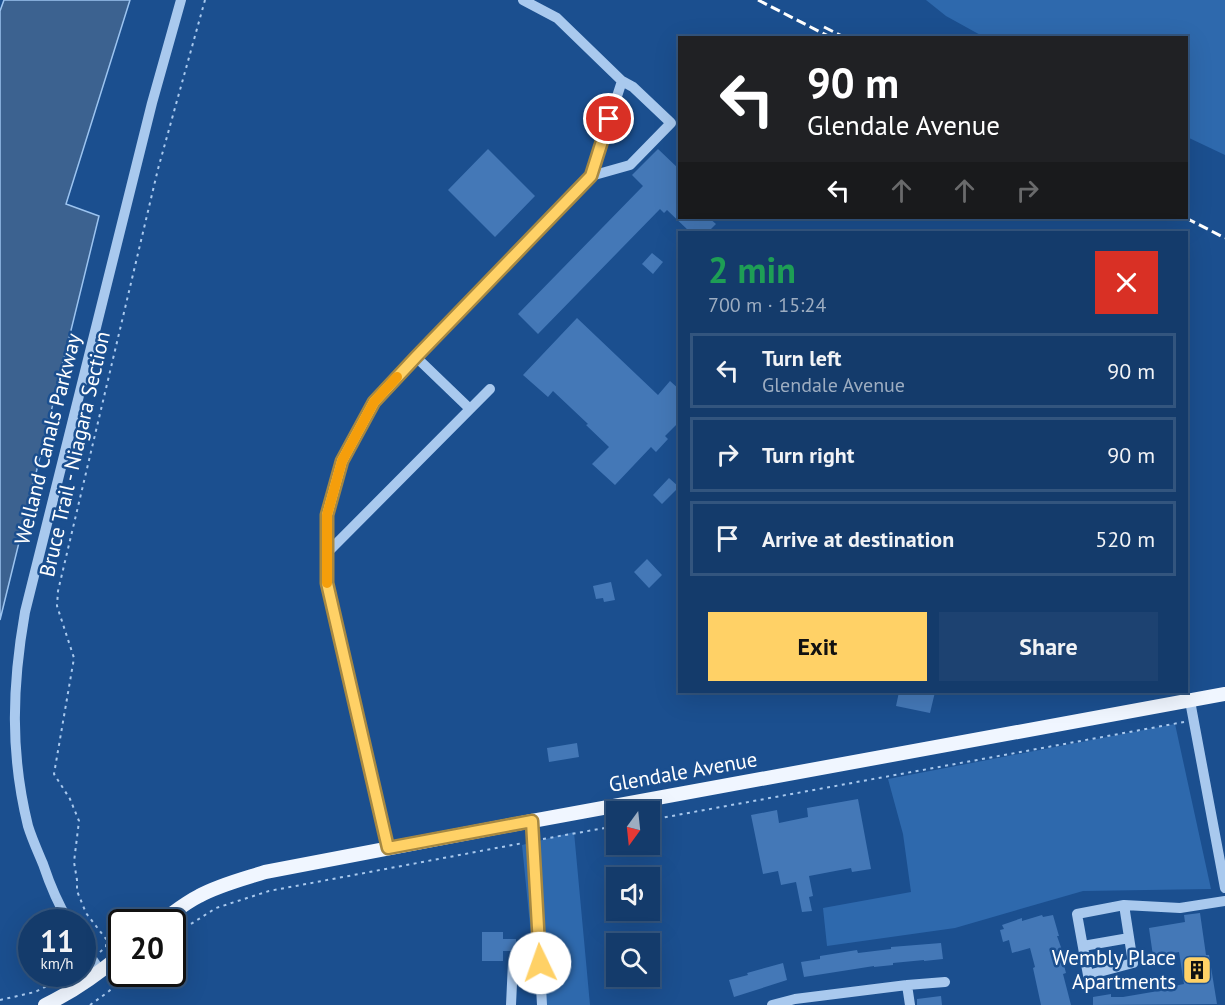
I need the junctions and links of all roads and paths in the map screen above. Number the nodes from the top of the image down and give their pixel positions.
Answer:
1 (181, 0) edge
2 (205, 0) edge
3 (523, 0) edge
4 (622, 81) junction
5 (591, 176) junction
6 (416, 357) junction
7 (490, 389) dead end
8 (470, 409) junction
9 (327, 553) junction
10 (1225, 694) edge
11 (1190, 701) junction
12 (1193, 721) junction
13 (660, 818) edge
14 (532, 821) junction
15 (606, 828) edge
16 (533, 841) junction
17 (388, 848) junction
18 (1225, 888) edge
19 (1225, 901) edge
20 (1124, 905) junction
21 (61, 909) edge
22 (84, 909) edge
23 (177, 909) edge
24 (96, 926) edge
25 (186, 927) edge
26 (1129, 939) junction
27 (1083, 946) junction
28 (96, 956) edge
29 (540, 963) junction
30 (96, 965) edge
31 (108, 966) edge
32 (101, 972) junction
33 (945, 982) dead end
34 (907, 985) junction
35 (45, 987) edge
36 (114, 987) edge
37 (0, 1000) edge
38 (45, 1005) edge
39 (90, 1005) edge
40 (511, 1005) edge
41 (542, 1005) edge
42 (772, 1005) edge
43 (910, 1005) edge

1 - 21 street, Welland Canals Parkway
2 - 22 path, Bruce Trail - Niagara Section
3 - 4 street
4 - 5 street
4 - 5 street
5 - 6 street
6 - 8 street
6 - 9 street
7 - 8 street
8 - 9 street
9 - 17 street
10 - 11 main road, Glendale Avenue
11 - 12 street
11 - 14 main road, Glendale Avenue
12 - 13 path
12 - 18 street
14 - 16 street
14 - 17 main road, Glendale Avenue
15 - 16 path
16 - 25 path
16 - 29 street
17 - 23 main road, Glendale Avenue
19 - 20 street
20 - 26 street
20 - 27 street
24 - 28 path, Bruce Trail - Niagara Section
26 - 27 street
26 - 27 street
29 - 40 street
29 - 41 street
30 - 32 street
31 - 32 main road
32 - 38 main road
33 - 34 street
34 - 42 street
34 - 43 street
35 - 37 path
36 - 39 path

